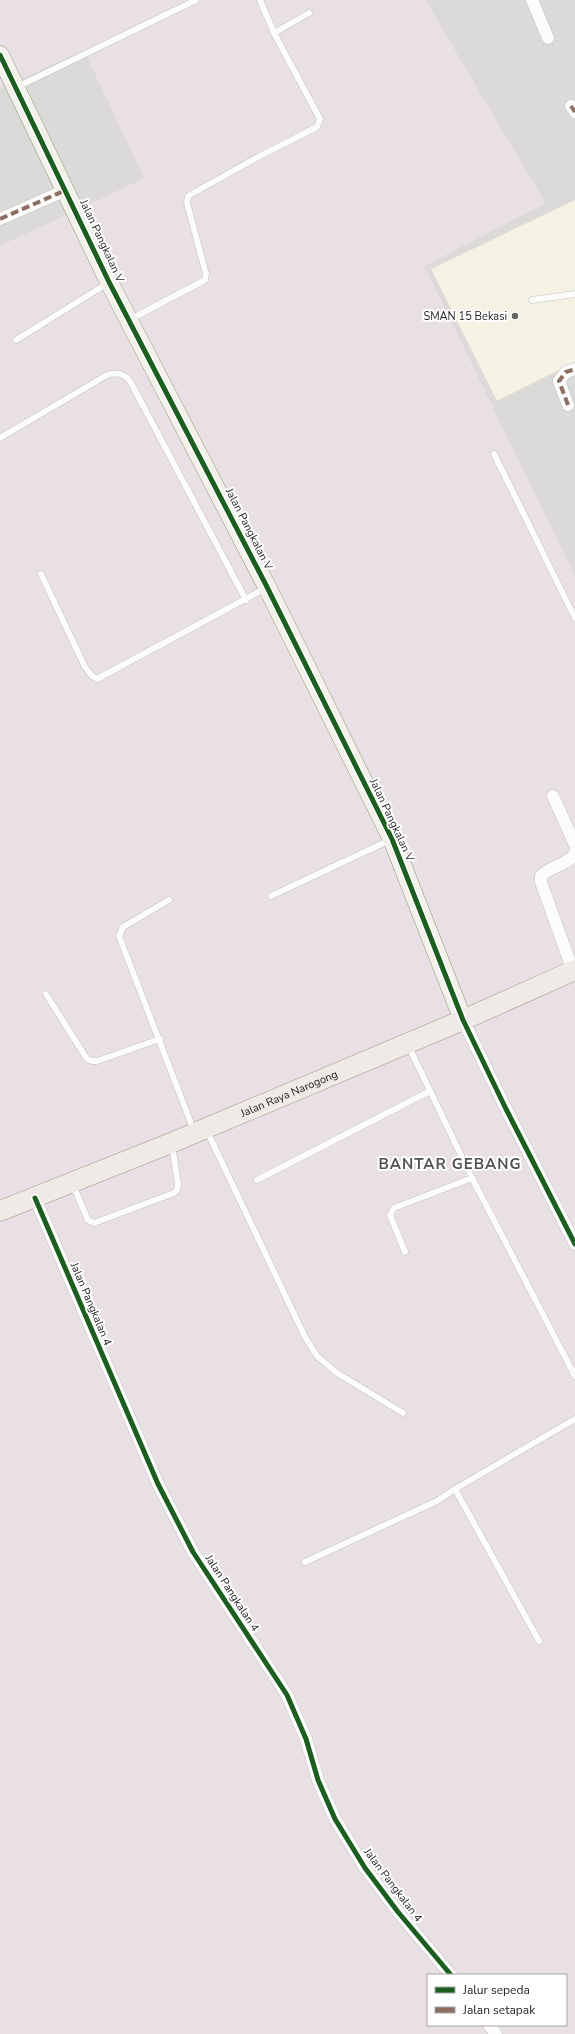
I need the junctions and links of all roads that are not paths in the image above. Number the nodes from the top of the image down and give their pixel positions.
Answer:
1 (196, 0) edge
2 (260, 0) edge
3 (532, 0) edge
4 (309, 13) dead end
5 (274, 33) junction
6 (548, 38) dead end
7 (0, 55) edge
8 (16, 87) junction
9 (66, 190) junction
10 (0, 219) edge
11 (110, 282) junction
12 (575, 294) edge
13 (532, 300) dead end
14 (129, 320) junction
15 (16, 340) dead end
16 (575, 369) edge
17 (568, 405) dead end
18 (0, 438) edge
19 (494, 454) dead end
20 (41, 574) dead end
21 (267, 587) junction
22 (246, 600) junction
23 (575, 618) edge
24 (553, 796) dead end
25 (392, 839) junction
26 (575, 845) edge
27 (575, 853) edge
28 (271, 896) dead end
29 (169, 900) dead end
30 (574, 971) edge
31 (46, 994) dead end
32 (464, 1020) junction
33 (160, 1039) junction
34 (407, 1043) junction
35 (430, 1091) junction
36 (200, 1131) junction
37 (171, 1144) junction
38 (472, 1178) junction
39 (257, 1180) dead end
40 (72, 1183) junction
41 (35, 1198) junction
42 (0, 1211) edge
43 (575, 1244) edge
44 (405, 1252) dead end
45 (575, 1376) edge
46 (403, 1413) dead end
47 (575, 1419) edge
48 (455, 1488) junction
49 (305, 1562) dead end
50 (539, 1641) dead end
51 (450, 1974) edge
52 (490, 2026) edge
53 (496, 2034) edge

1 - 8 lane
2 - 5 lane
3 - 6 street
4 - 5 lane
5 - 14 lane
7 - 8 street, Jalan Pangkalan V
8 - 9 street, Jalan Pangkalan V
9 - 10 street
9 - 11 street, Jalan Pangkalan V
11 - 14 street, Jalan Pangkalan V
11 - 15 lane
12 - 13 lane
14 - 21 street, Jalan Pangkalan V
16 - 17 street
18 - 22 lane
19 - 23 lane
20 - 22 lane
21 - 22 lane
21 - 25 street, Jalan Pangkalan V
24 - 26 street
25 - 28 lane
25 - 32 street, Jalan Pangkalan V
27 - 30 street
29 - 33 lane
30 - 32 main road, Jalan Raya Narogong
31 - 33 lane
32 - 34 main road, Jalan Raya Narogong
32 - 43 street
33 - 36 lane
34 - 35 lane
34 - 36 main road, Jalan Raya Narogong
35 - 38 lane
35 - 39 lane
36 - 37 main road, Jalan Raya Narogong
36 - 46 lane
37 - 40 main road, Jalan Raya Narogong
37 - 40 lane
38 - 44 lane
38 - 45 lane
40 - 41 main road, Jalan Raya Narogong
41 - 42 main road, Jalan Raya Narogong
41 - 51 street, Jalan Pangkalan 4
47 - 48 lane
48 - 49 lane
48 - 50 lane
52 - 53 street

